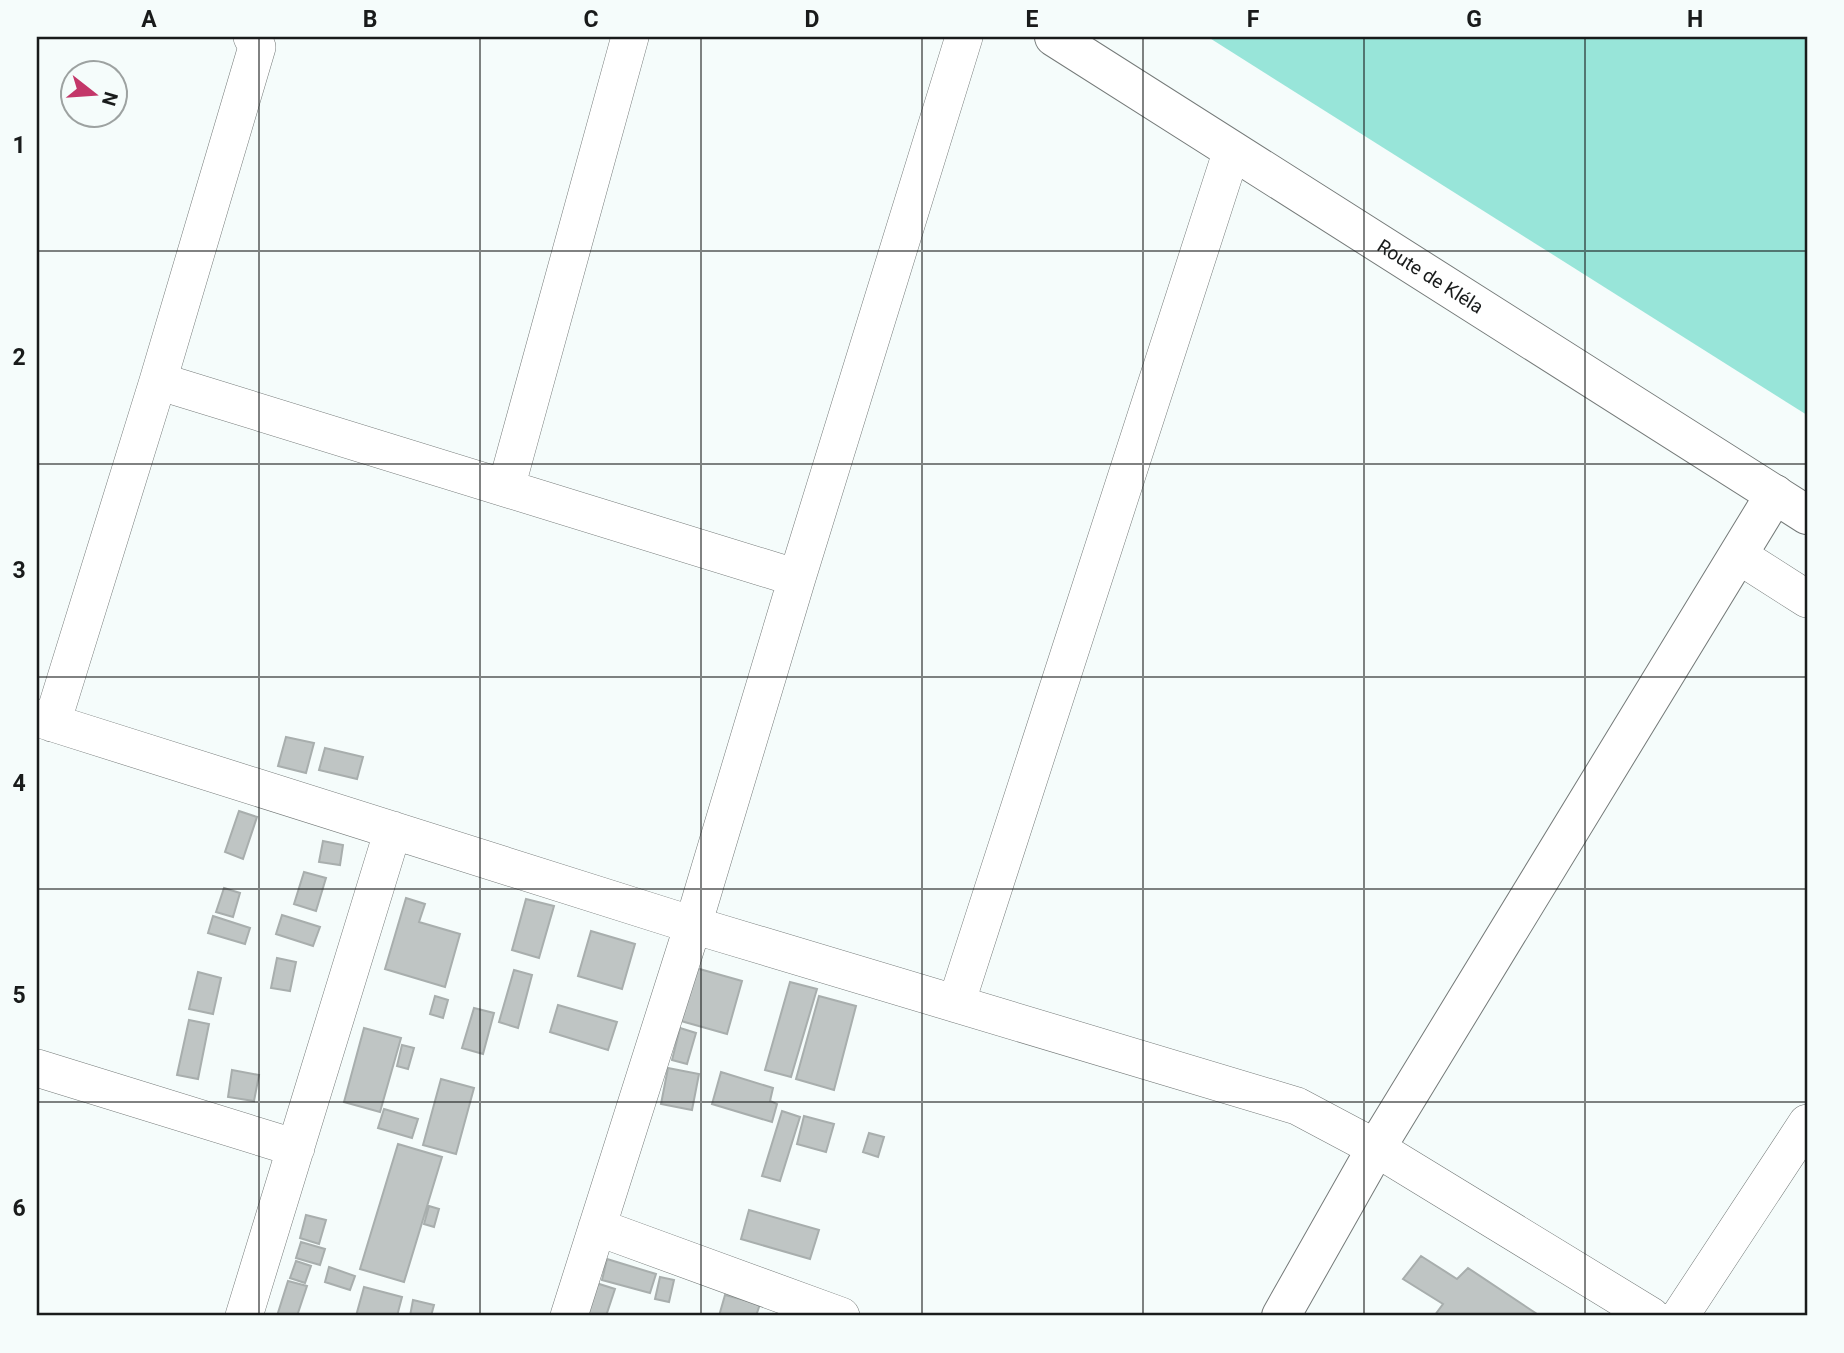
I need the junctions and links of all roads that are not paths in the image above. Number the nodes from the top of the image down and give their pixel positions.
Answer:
1 (252, 37) edge
2 (630, 37) edge
3 (964, 37) edge
4 (1054, 37) edge
5 (1232, 150) junction
6 (158, 381) junction
7 (506, 488) junction
8 (1775, 494) junction
9 (1807, 515) edge
10 (1738, 555) junction
11 (797, 578) junction
12 (1807, 599) edge
13 (44, 721) edge
14 (393, 830) junction
15 (693, 925) junction
16 (957, 1004) junction
17 (37, 1068) edge
18 (1807, 1123) edge
19 (296, 1148) junction
20 (1376, 1148) junction
21 (597, 1227) junction
22 (244, 1316) edge
23 (569, 1316) edge
24 (841, 1316) edge
25 (1281, 1316) edge
26 (1651, 1316) edge
27 (1680, 1316) edge

1 - 6 street
2 - 7 street
3 - 11 street
4 - 5 street, Route de Kléla
5 - 8 street, Route de Kléla
5 - 16 street
6 - 7 street
6 - 13 street
7 - 11 street
8 - 9 street, Route de Kléla
8 - 10 street
10 - 12 street
10 - 20 street
11 - 15 street
13 - 14 street
14 - 15 street
14 - 19 street
15 - 16 street
15 - 21 street
16 - 20 street
17 - 19 street
18 - 27 street
19 - 22 street
20 - 25 street
20 - 26 street
21 - 23 street
21 - 24 street

